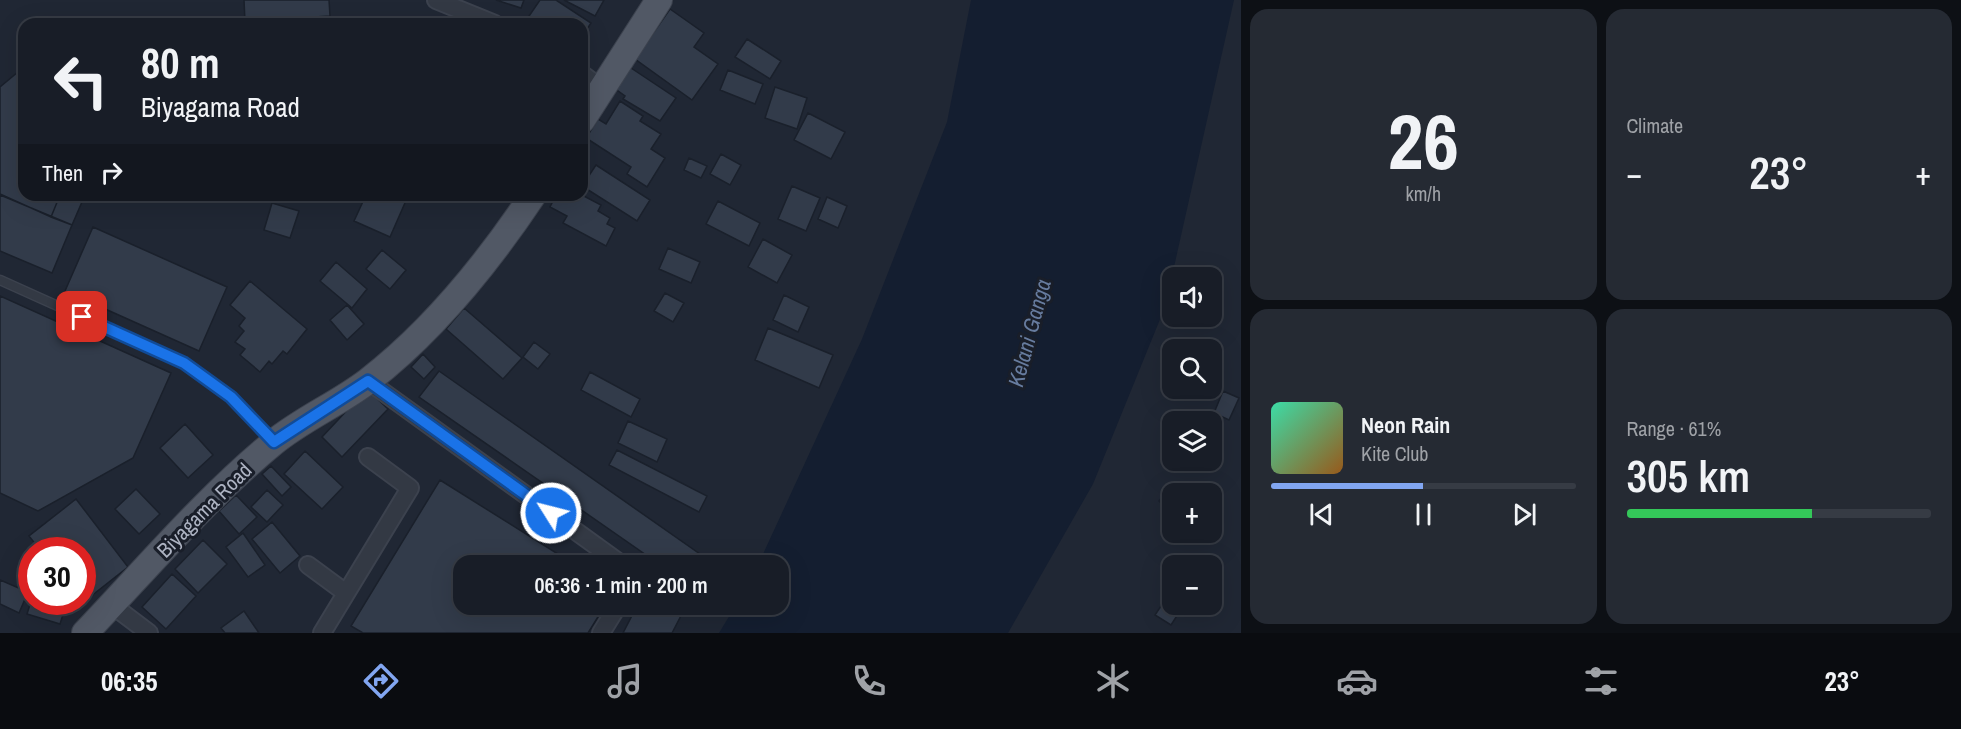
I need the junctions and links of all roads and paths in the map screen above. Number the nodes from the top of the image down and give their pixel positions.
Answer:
1 (436, 0) edge
2 (659, 0) edge
3 (480, 18) edge
4 (592, 81) edge
5 (588, 97) edge
6 (529, 201) edge
7 (0, 280) edge
8 (368, 381) junction
9 (274, 442) junction
10 (368, 457) dead end
11 (609, 555) edge
12 (308, 565) dead end
13 (346, 593) junction
14 (111, 605) junction
15 (612, 615) edge
16 (85, 633) edge
17 (149, 633) edge
18 (322, 633) edge
19 (600, 633) edge

1 - 3 street
2 - 4 main road
4 - 5 main road
6 - 8 main road, Biyagama Road
7 - 9 lane
8 - 9 main road, Biyagama Road
8 - 11 street
9 - 14 main road, Biyagama Road
10 - 13 street
12 - 13 street
13 - 18 street
14 - 16 main road, Biyagama Road
14 - 17 street
15 - 19 street

